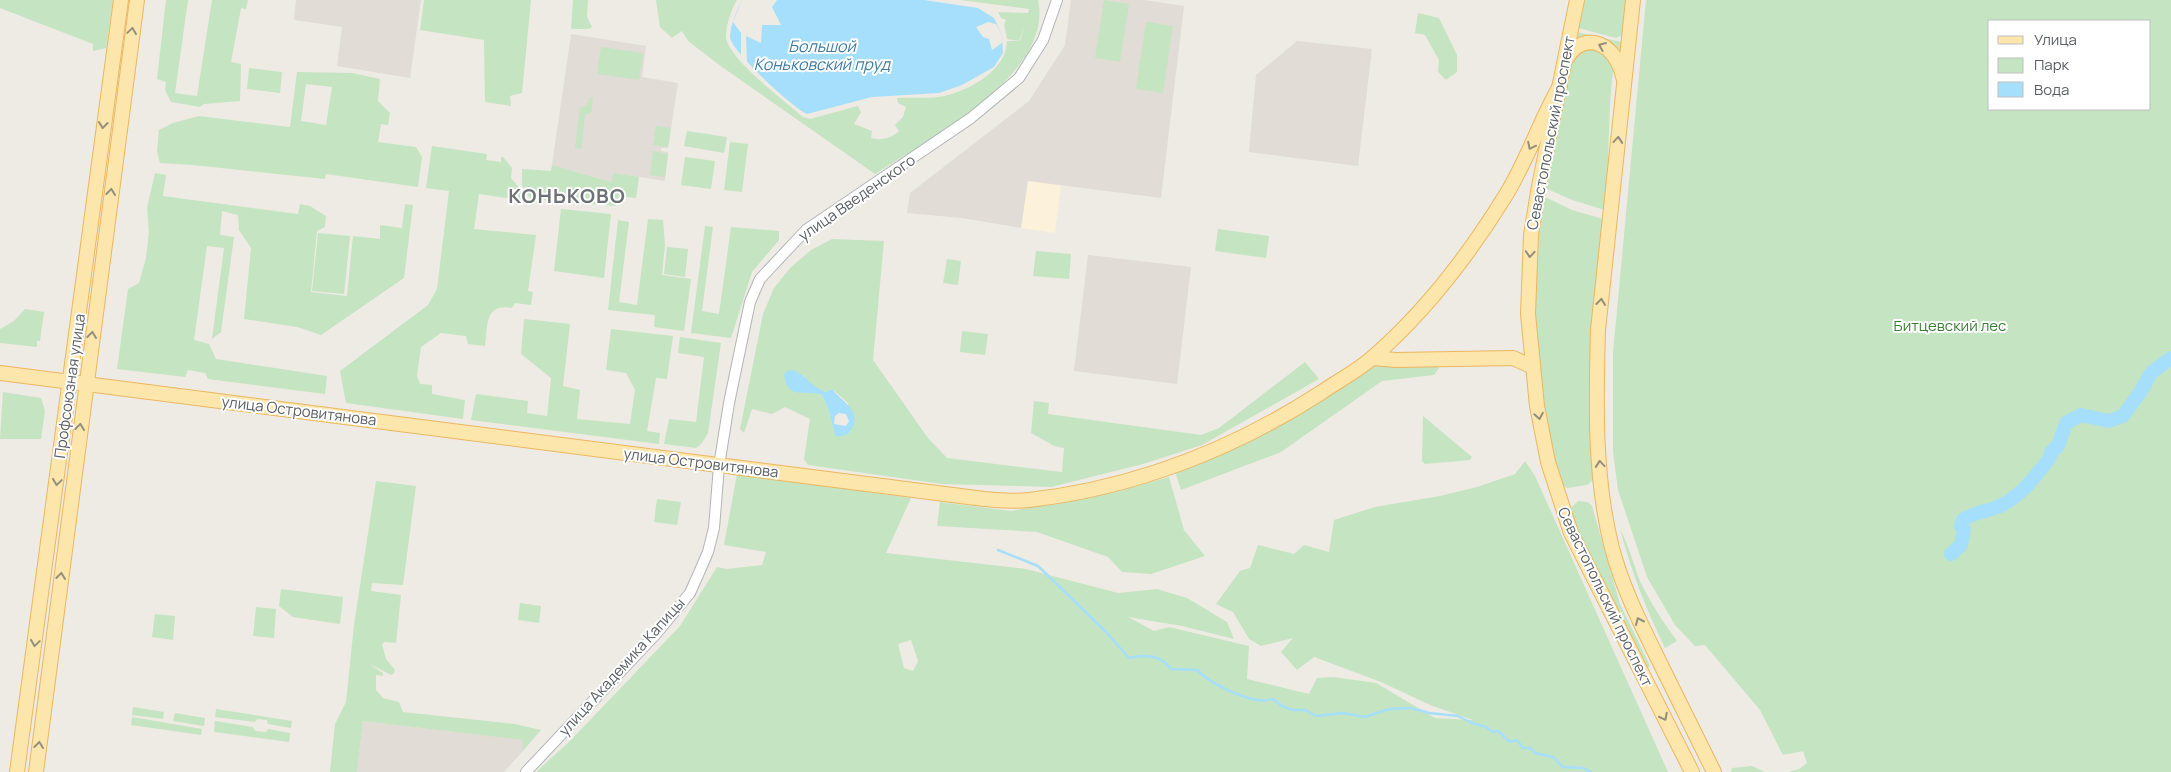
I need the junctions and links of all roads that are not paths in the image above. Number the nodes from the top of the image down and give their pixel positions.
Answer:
1 (121, 0) edge
2 (137, 0) edge
3 (1057, 0) edge
4 (1578, 0) edge
5 (1633, 0) edge
6 (1564, 61) junction
7 (1624, 83) junction
8 (1560, 86) junction
9 (1372, 358) junction
10 (1533, 367) junction
11 (0, 373) edge
12 (71, 382) junction
13 (86, 383) junction
14 (719, 466) junction
15 (17, 772) edge
16 (36, 772) edge
17 (526, 772) edge
18 (1692, 772) edge
19 (1714, 772) edge

1 -> 12 main road, Профсоюзная улица
13 -> 2 main road, Профсоюзная улица
3 - 14 street, улица Введенского
4 - 6 main road, Севастопольский проспект
5 - 7 main road, Севастопольский проспект
7 -> 6 main road
6 - 8 main road, Севастопольский проспект
19 -> 7 main road, Севастопольский проспект
8 -> 9 main road, улица Островитянова
8 -> 10 main road, Севастопольский проспект
9 - 10 main road
9 - 14 main road, улица Островитянова
10 -> 18 main road, Севастопольский проспект
11 - 12 main road, улица Островитянова
12 - 13 main road, улица Островитянова
12 -> 15 main road, Профсоюзная улица
13 - 14 main road, улица Островитянова
16 -> 13 main road, Профсоюзная улица
14 - 17 street, улица Академика Капицы

